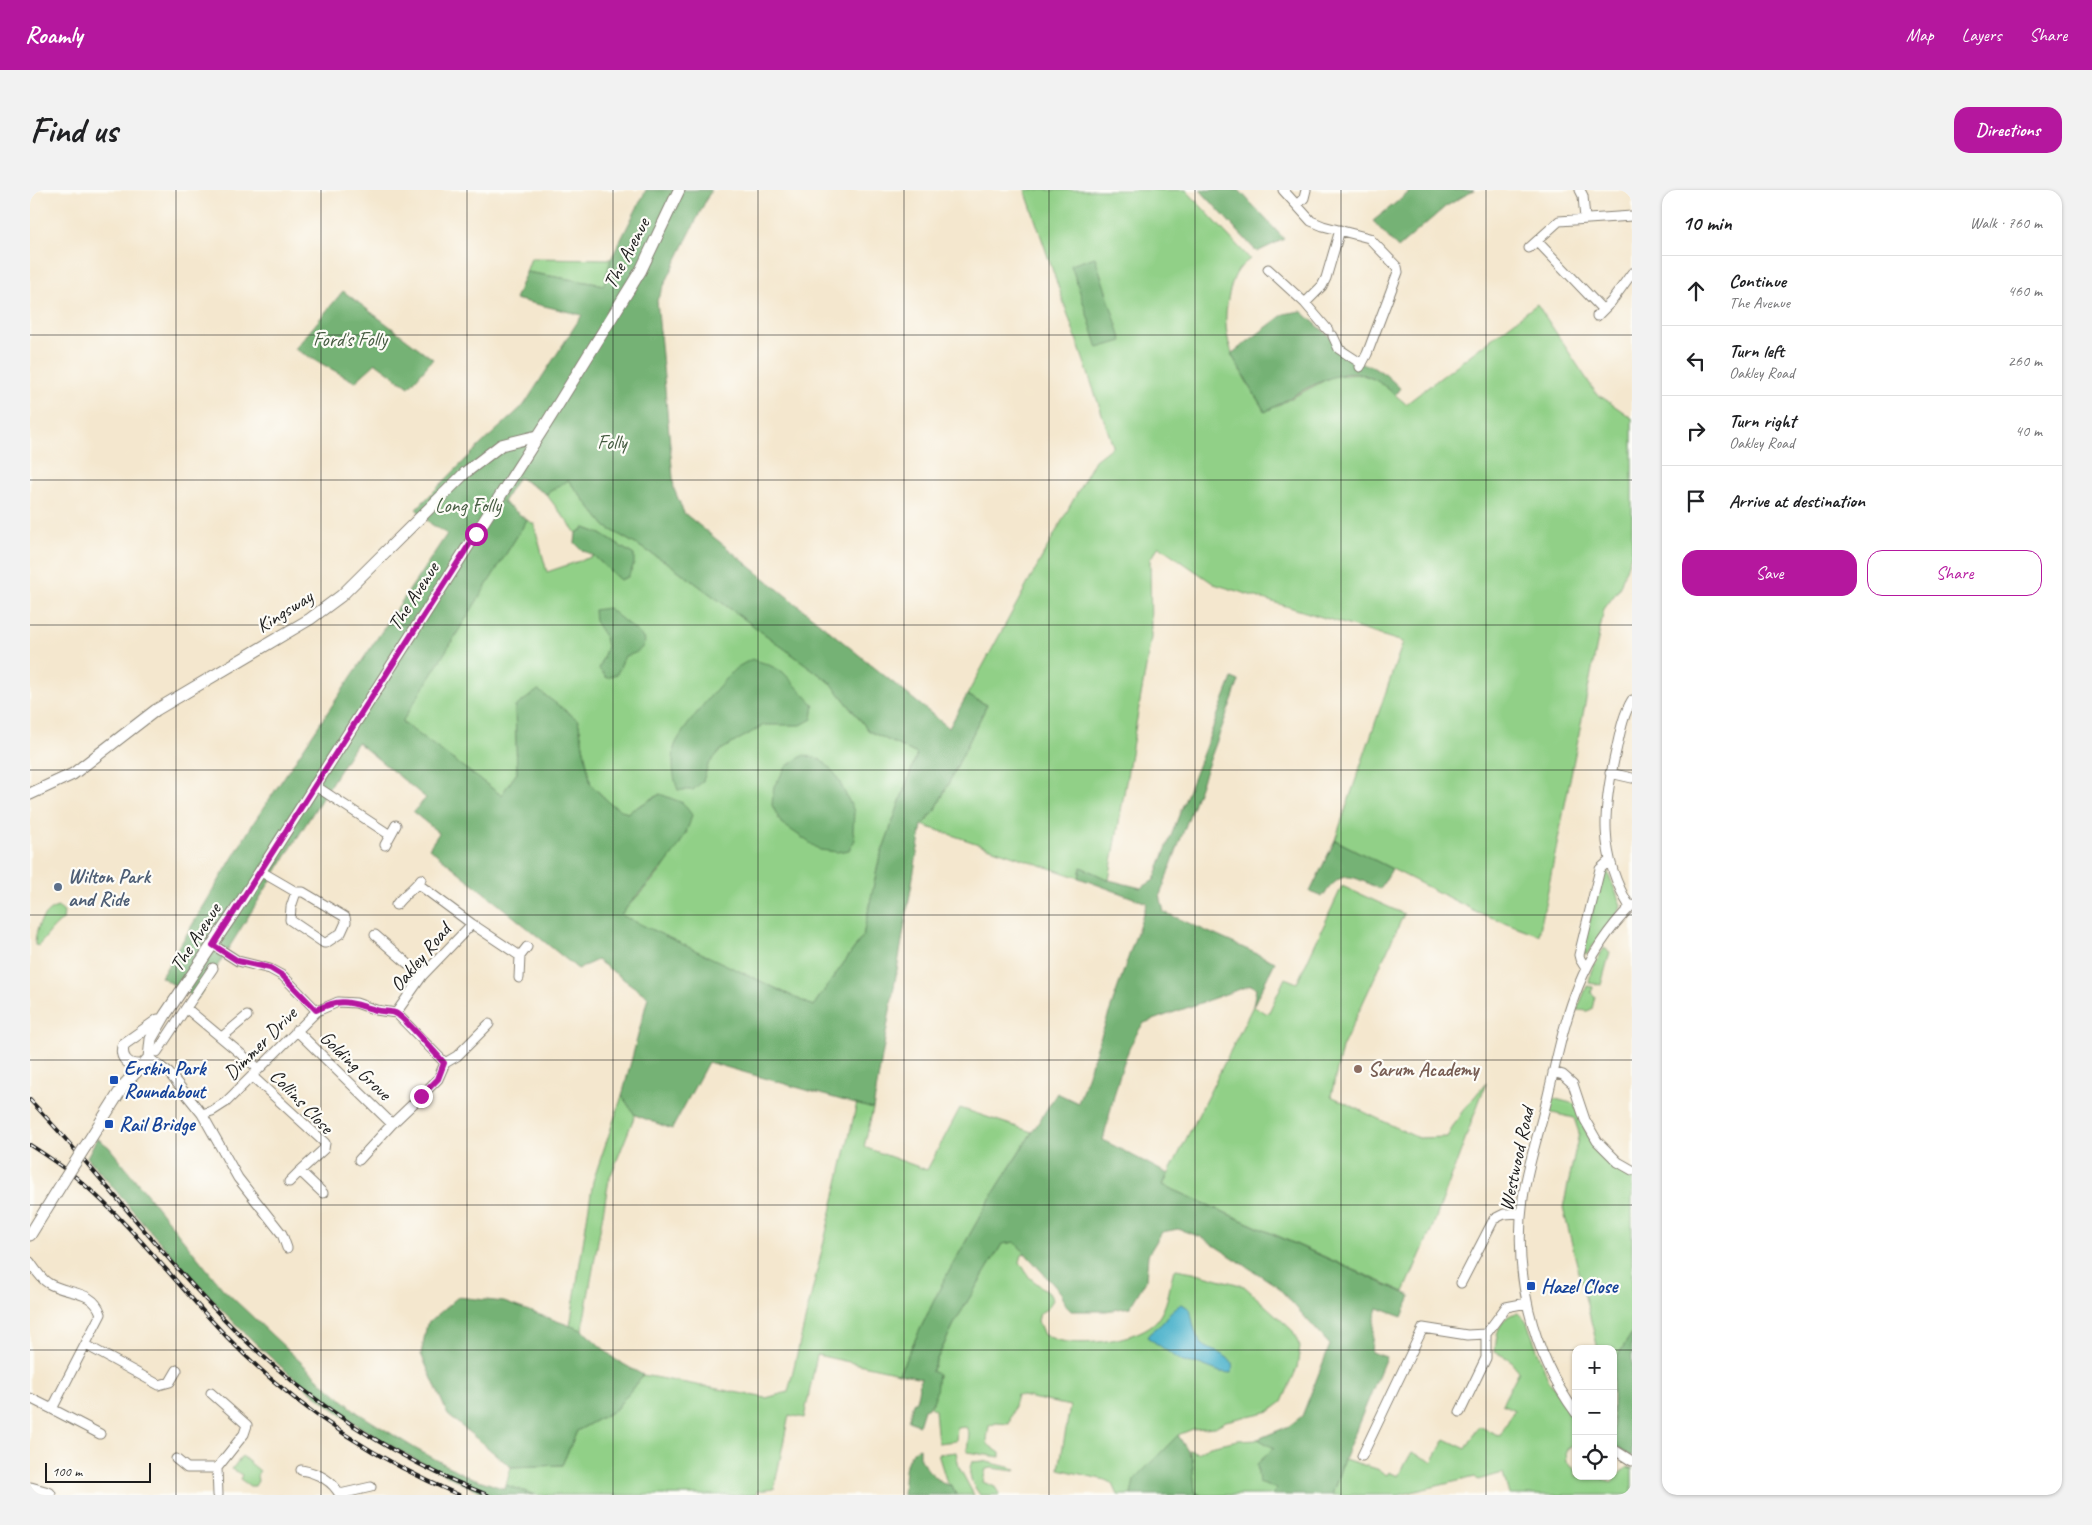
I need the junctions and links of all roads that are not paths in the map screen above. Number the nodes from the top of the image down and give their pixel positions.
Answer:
1 (679, 190) edge
2 (1283, 190) edge
3 (1306, 190) edge
4 (1580, 190) edge
5 (1297, 205) junction
6 (1632, 216) edge
7 (1585, 219) junction
8 (1340, 230) junction
9 (1537, 241) junction
10 (1529, 248) dead end
11 (1268, 269) dead end
12 (1632, 273) edge
13 (1305, 303) junction
14 (537, 436) junction
15 (1632, 700) edge
16 (1610, 774) junction
17 (1632, 778) edge
18 (314, 785) junction
19 (30, 794) edge
20 (396, 825) dead end
21 (390, 835) junction
22 (385, 845) dead end
23 (1610, 860) junction
24 (260, 871) junction
25 (296, 892) junction
26 (396, 906) dead end
27 (1631, 906) edge
28 (472, 924) junction
29 (375, 935) dead end
30 (213, 945) junction
31 (527, 947) dead end
32 (520, 956) junction
33 (1585, 967) junction
34 (213, 968) dead end
35 (422, 976) junction
36 (519, 978) dead end
37 (186, 1008) junction
38 (316, 1010) junction
39 (396, 1013) junction
40 (165, 1014) junction
41 (247, 1016) dead end
42 (489, 1024) dead end
43 (296, 1030) junction
44 (132, 1037) junction
45 (222, 1037) junction
46 (149, 1055) junction
47 (126, 1061) junction
48 (444, 1063) junction
49 (256, 1072) junction
50 (1553, 1072) junction
51 (124, 1085) junction
52 (202, 1114) junction
53 (392, 1124) junction
54 (359, 1160) dead end
55 (1632, 1170) edge
56 (300, 1171) junction
57 (289, 1182) dead end
58 (324, 1193) dead end
59 (1521, 1213) junction
60 (30, 1235) edge
61 (287, 1248) dead end
62 (30, 1262) edge
63 (1462, 1283) dead end
64 (1527, 1303) junction
65 (1486, 1334) junction
66 (86, 1345) junction
67 (177, 1370) dead end
68 (210, 1393) dead end
69 (30, 1398) edge
70 (1572, 1407) edge
71 (52, 1409) junction
72 (1460, 1412) dead end
73 (100, 1434) dead end
74 (1617, 1452) edge
75 (1362, 1456) dead end
76 (176, 1459) dead end
77 (1632, 1461) edge
78 (217, 1468) junction
79 (300, 1470) dead end
80 (372, 1487) dead end
81 (30, 1490) edge
82 (340, 1494) edge
83 (48, 1495) edge
84 (218, 1495) edge

1 - 14 street, The Avenue
2 - 5 street
3 - 5 street
4 - 7 street
5 - 8 street
6 - 7 street
7 - 9 street
8 - 13 street
8 - 13 street
9 - 10 street
9 - 12 street
11 - 13 street
14 - 18 street, The Avenue
14 - 19 street, Kingsway
15 - 16 street
16 - 17 street
16 - 23 street
18 - 21 street
18 - 24 street, The Avenue
20 - 21 street
21 - 22 street
23 - 27 street
23 - 33 street
24 - 25 street
24 - 30 street, The Avenue
25 - 25 street
26 - 28 street, Oakley Road
27 - 33 street, Westwood Road
28 - 32 street, Oakley Road
28 - 35 street, Oakley Road
29 - 35 street
30 - 38 street
30 - 40 street, The Avenue
31 - 32 street
32 - 36 street
33 - 50 street, Westwood Road
34 - 37 street
35 - 39 street, Oakley Road
37 - 45 street
37 - 46 street
38 - 39 street, Oakley Road
38 - 43 street, Dimmer Drive
39 - 48 street, Oakley Road
40 - 44 street, The Avenue
40 - 46 street, The Avenue
41 - 45 street
42 - 48 street
43 - 49 street, Dimmer Drive
43 - 53 street, Golding Grove
44 - 46 street
44 - 47 street, The Avenue
45 - 49 street
46 - 47 street
46 - 51 street, The Avenue
46 - 52 street
47 - 51 street, The Avenue
48 - 53 street, Golding Grove
49 - 52 street, Dimmer Drive
49 - 56 street, Collins Close
50 - 55 street
50 - 59 street, Westwood Road
51 - 60 street, The Avenue, bridge
52 - 61 street
53 - 54 street, Golding Grove
56 - 57 street, Collins Close
56 - 58 street
59 - 63 street
59 - 64 street, Westwood Road
62 - 66 street
64 - 65 street
64 - 70 street, Westwood Road
65 - 72 street
65 - 75 street
66 - 67 street
66 - 71 street
68 - 78 street
69 - 71 street
71 - 73 street
74 - 77 street
76 - 78 street
78 - 84 street
79 - 82 street
80 - 82 street
81 - 83 highway

